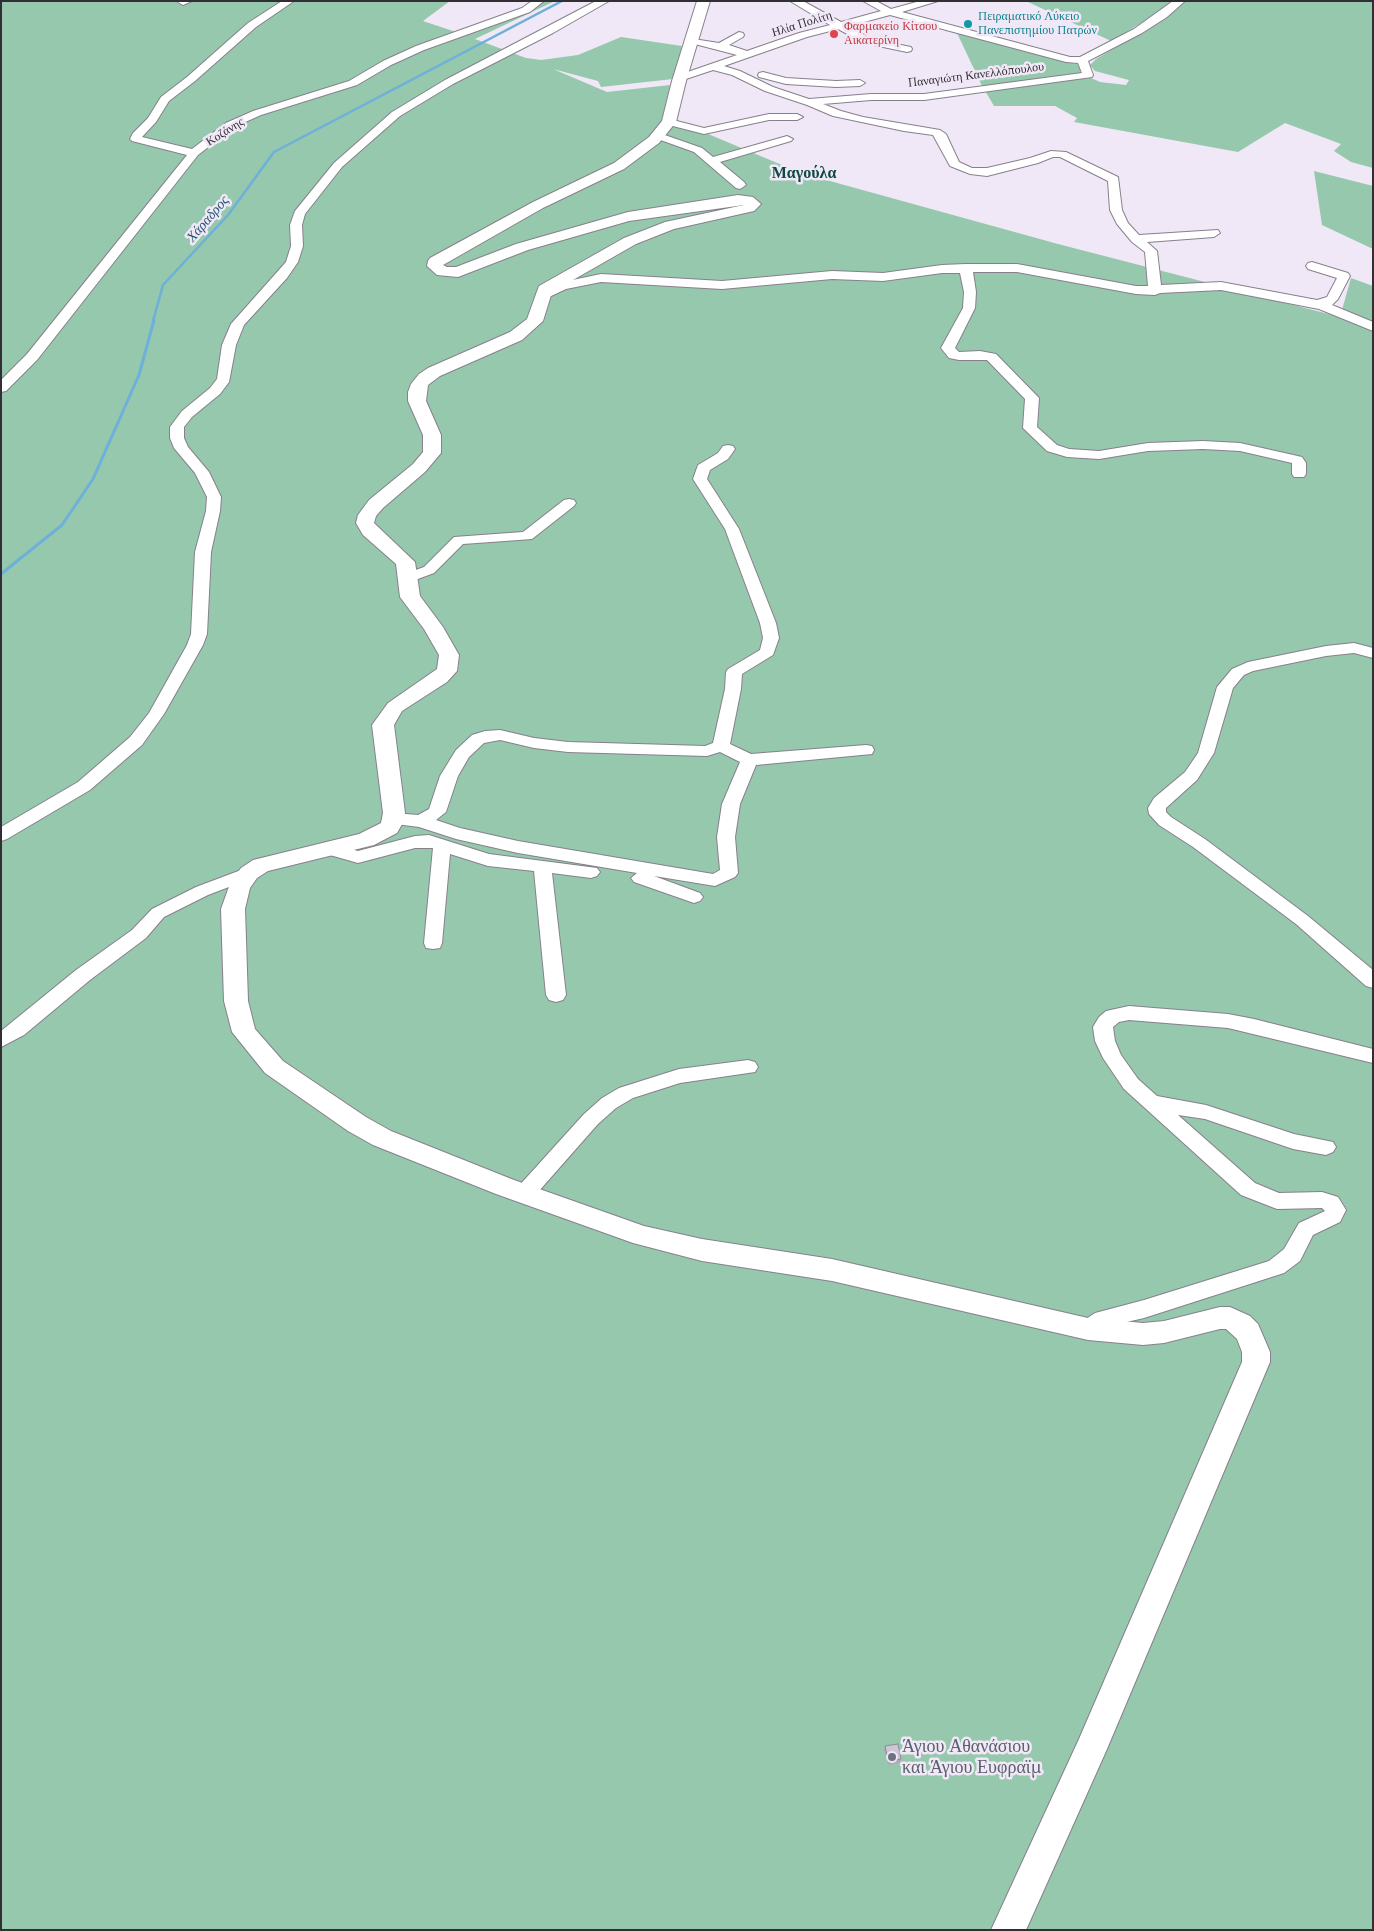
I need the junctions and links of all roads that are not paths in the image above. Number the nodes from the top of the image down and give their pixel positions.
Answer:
1 (288, 1) edge
2 (538, 1) edge
3 (604, 1) edge
4 (704, 1) edge
5 (795, 1) edge
6 (868, 1) edge
7 (933, 1) edge
8 (1180, 1) edge
9 (890, 12) junction
10 (841, 25) junction
11 (739, 35) dead end
12 (691, 40) junction
13 (721, 46) junction
14 (908, 50) dead end
15 (748, 55) junction
16 (1082, 60) junction
17 (729, 62) junction
18 (714, 67) junction
19 (680, 78) junction
20 (860, 83) dead end
21 (808, 102) junction
22 (796, 116) dead end
23 (664, 129) junction
24 (787, 139) dead end
25 (194, 152) junction
26 (711, 161) junction
27 (740, 185) dead end
28 (1214, 232) dead end
29 (1136, 239) junction
30 (1312, 266) dead end
31 (966, 268) junction
32 (1155, 290) junction
33 (542, 295) junction
34 (1317, 304) junction
35 (1373, 327) edge
36 (1, 388) edge
37 (728, 449) dead end
38 (1299, 474) dead end
39 (570, 503) dead end
40 (407, 578) junction
41 (1373, 653) edge
42 (721, 746) junction
43 (866, 750) dead end
44 (749, 760) junction
45 (394, 819) junction
46 (420, 821) junction
47 (1, 835) edge
48 (442, 846) junction
49 (329, 849) junction
50 (542, 866) junction
51 (249, 873) junction
52 (694, 897) dead end
53 (433, 943) dead end
54 (1373, 981) edge
55 (556, 996) dead end
56 (1, 1040) edge
57 (1373, 1056) edge
58 (748, 1067) dead end
59 (1148, 1102) junction
60 (1326, 1147) dead end
61 (524, 1194) junction
62 (1088, 1329) junction
63 (1008, 1930) edge

1 - 25 street
2 - 25 street, Κοζάνης
3 - 47 street
4 - 12 main road
5 - 10 street
6 - 9 street
7 - 9 street, Ηλία Πολίτη
8 - 16 street
9 - 10 street, Ηλία Πολίτη
9 - 16 street
10 - 14 street
10 - 15 street, Ηλία Πολίτη
11 - 13 street
12 - 13 street
12 - 19 main road
13 - 15 street
15 - 17 street, Ηλία Πολίτη
16 - 21 street, Παναγιώτη Κανελλόπουλου
17 - 18 street, Ηλία Πολίτη
17 - 20 street
18 - 19 street, Ηλία Πολίτη
18 - 21 street, Παναγιώτη Κανελλόπουλου
19 - 23 main road
21 - 29 street
22 - 23 street
23 - 26 street
23 - 33 main road
24 - 26 street
25 - 36 street, Κοζάνης
26 - 27 street
28 - 29 street
29 - 32 street
30 - 34 street
31 - 32 street
31 - 33 street
31 - 38 street
32 - 34 street
33 - 40 main road
34 - 35 street
37 - 42 street
39 - 40 street
40 - 45 main road
41 - 54 street
42 - 44 street
42 - 46 street
43 - 44 street
44 - 46 street
45 - 46 street
45 - 49 main road
48 - 49 street
48 - 50 street
48 - 53 street
49 - 51 main road
50 - 52 street
50 - 55 street
51 - 56 street
51 - 61 main road
57 - 59 street
58 - 61 street
59 - 60 street
59 - 62 street
61 - 62 main road
62 - 63 main road

